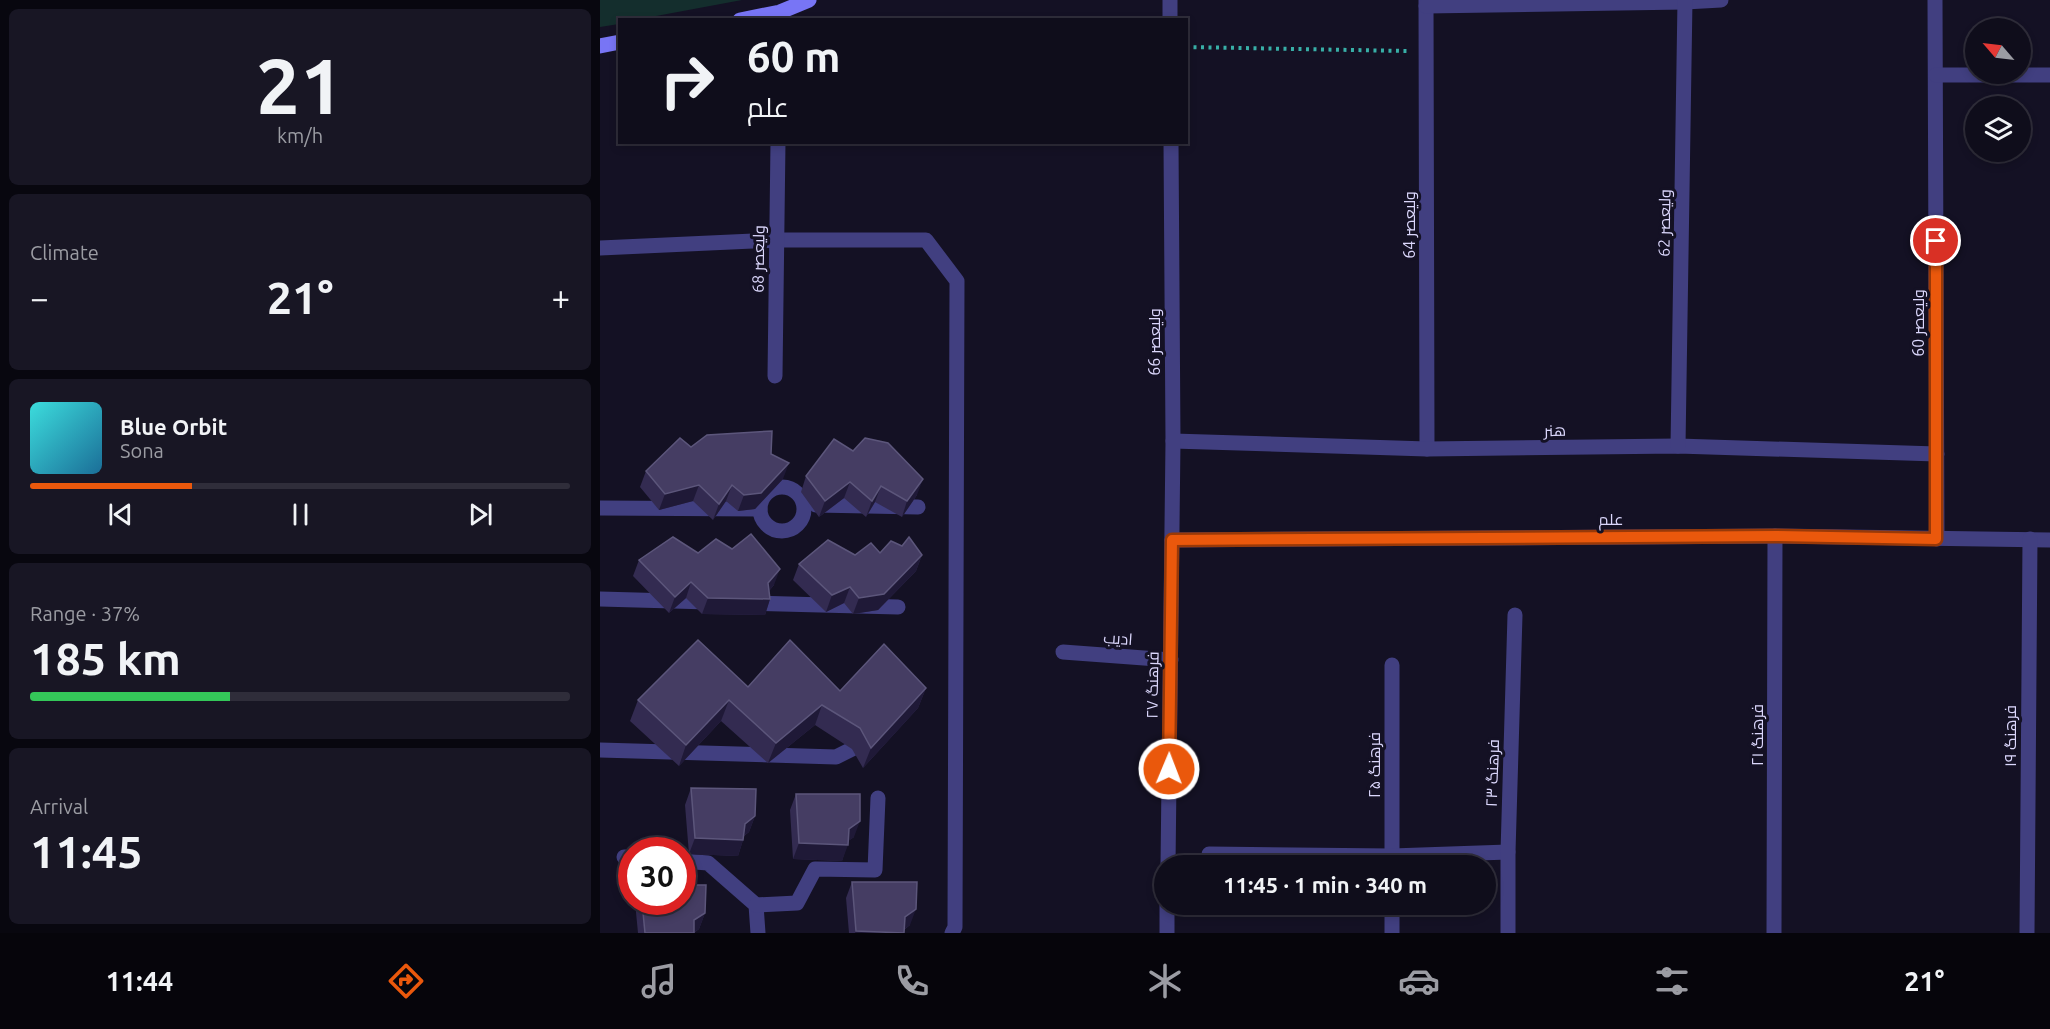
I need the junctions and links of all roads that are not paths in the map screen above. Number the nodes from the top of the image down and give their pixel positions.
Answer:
1 (809, 0) edge
2 (1170, 0) edge
3 (1721, 0) edge
4 (1935, 0) edge
5 (1685, 1) edge
6 (1426, 3) edge
7 (780, 16) edge
8 (760, 18) edge
9 (1170, 18) edge
10 (618, 42) edge
11 (600, 46) edge
12 (1936, 75) junction
13 (2050, 75) edge
14 (778, 144) edge
15 (1171, 144) edge
16 (777, 240) junction
17 (600, 248) edge
18 (775, 376) dead end
19 (1173, 441) junction
20 (1678, 446) junction
21 (1427, 449) junction
22 (1937, 454) junction
23 (804, 505) junction
24 (918, 507) edge
25 (600, 508) edge
26 (760, 509) junction
27 (1775, 536) junction
28 (1936, 539) junction
29 (2030, 539) junction
30 (1172, 540) junction
31 (2050, 540) edge
32 (600, 599) edge
33 (898, 607) dead end
34 (1515, 615) dead end
35 (1063, 652) dead end
36 (1171, 660) junction
37 (1392, 665) dead end
38 (877, 726) edge
39 (600, 750) edge
40 (878, 798) dead end
41 (1508, 852) junction
42 (1209, 854) dead end
43 (1168, 855) edge
44 (1235, 855) edge
45 (1392, 855) edge
46 (1469, 855) edge
47 (696, 862) edge
48 (756, 905) junction
49 (1167, 915) edge
50 (1392, 915) edge
51 (758, 933) edge
52 (952, 933) edge
53 (1167, 933) edge
54 (1392, 933) edge
55 (1508, 933) edge
56 (1774, 933) edge
57 (2027, 933) edge

1 - 7 main road
2 - 9 street
3 - 5 street
4 - 12 street, ولیعصر 60
5 - 6 street
5 - 20 street, ولیعصر 62
6 - 21 street, ولیعصر 64
7 - 8 main road
10 - 11 main road
12 - 13 street
12 - 22 street, ولیعصر 60
14 - 16 street, ولیعصر 68
15 - 19 street, ولیعصر 66
16 - 17 street
16 - 18 street, ولیعصر 68
16 - 52 street
19 - 21 street, هنر
19 - 30 street, ولیعصر 66
20 - 21 street, هنر
20 - 22 street, هنر
22 - 28 street, ولیعصر 60
23 - 24 street
23 - 26 street
23 - 26 street
25 - 26 street
27 - 28 street, علم
27 - 30 street, علم
27 - 56 street, فرهنگ ۲۱
28 - 29 street, علم
29 - 31 street, علم
29 - 57 street, فرهنگ ۱۹
30 - 36 street, فرهنگ ۲۷
32 - 33 street
34 - 41 street, فرهنگ ۲۳
35 - 36 street, ادیب
36 - 43 street, فرهنگ ۲۷
37 - 45 street, فرهنگ ۲۵
38 - 39 street
40 - 48 street
41 - 46 street
41 - 55 street, فرهنگ ۲۳
42 - 44 street
47 - 48 street
48 - 51 street
49 - 53 street
50 - 54 street

